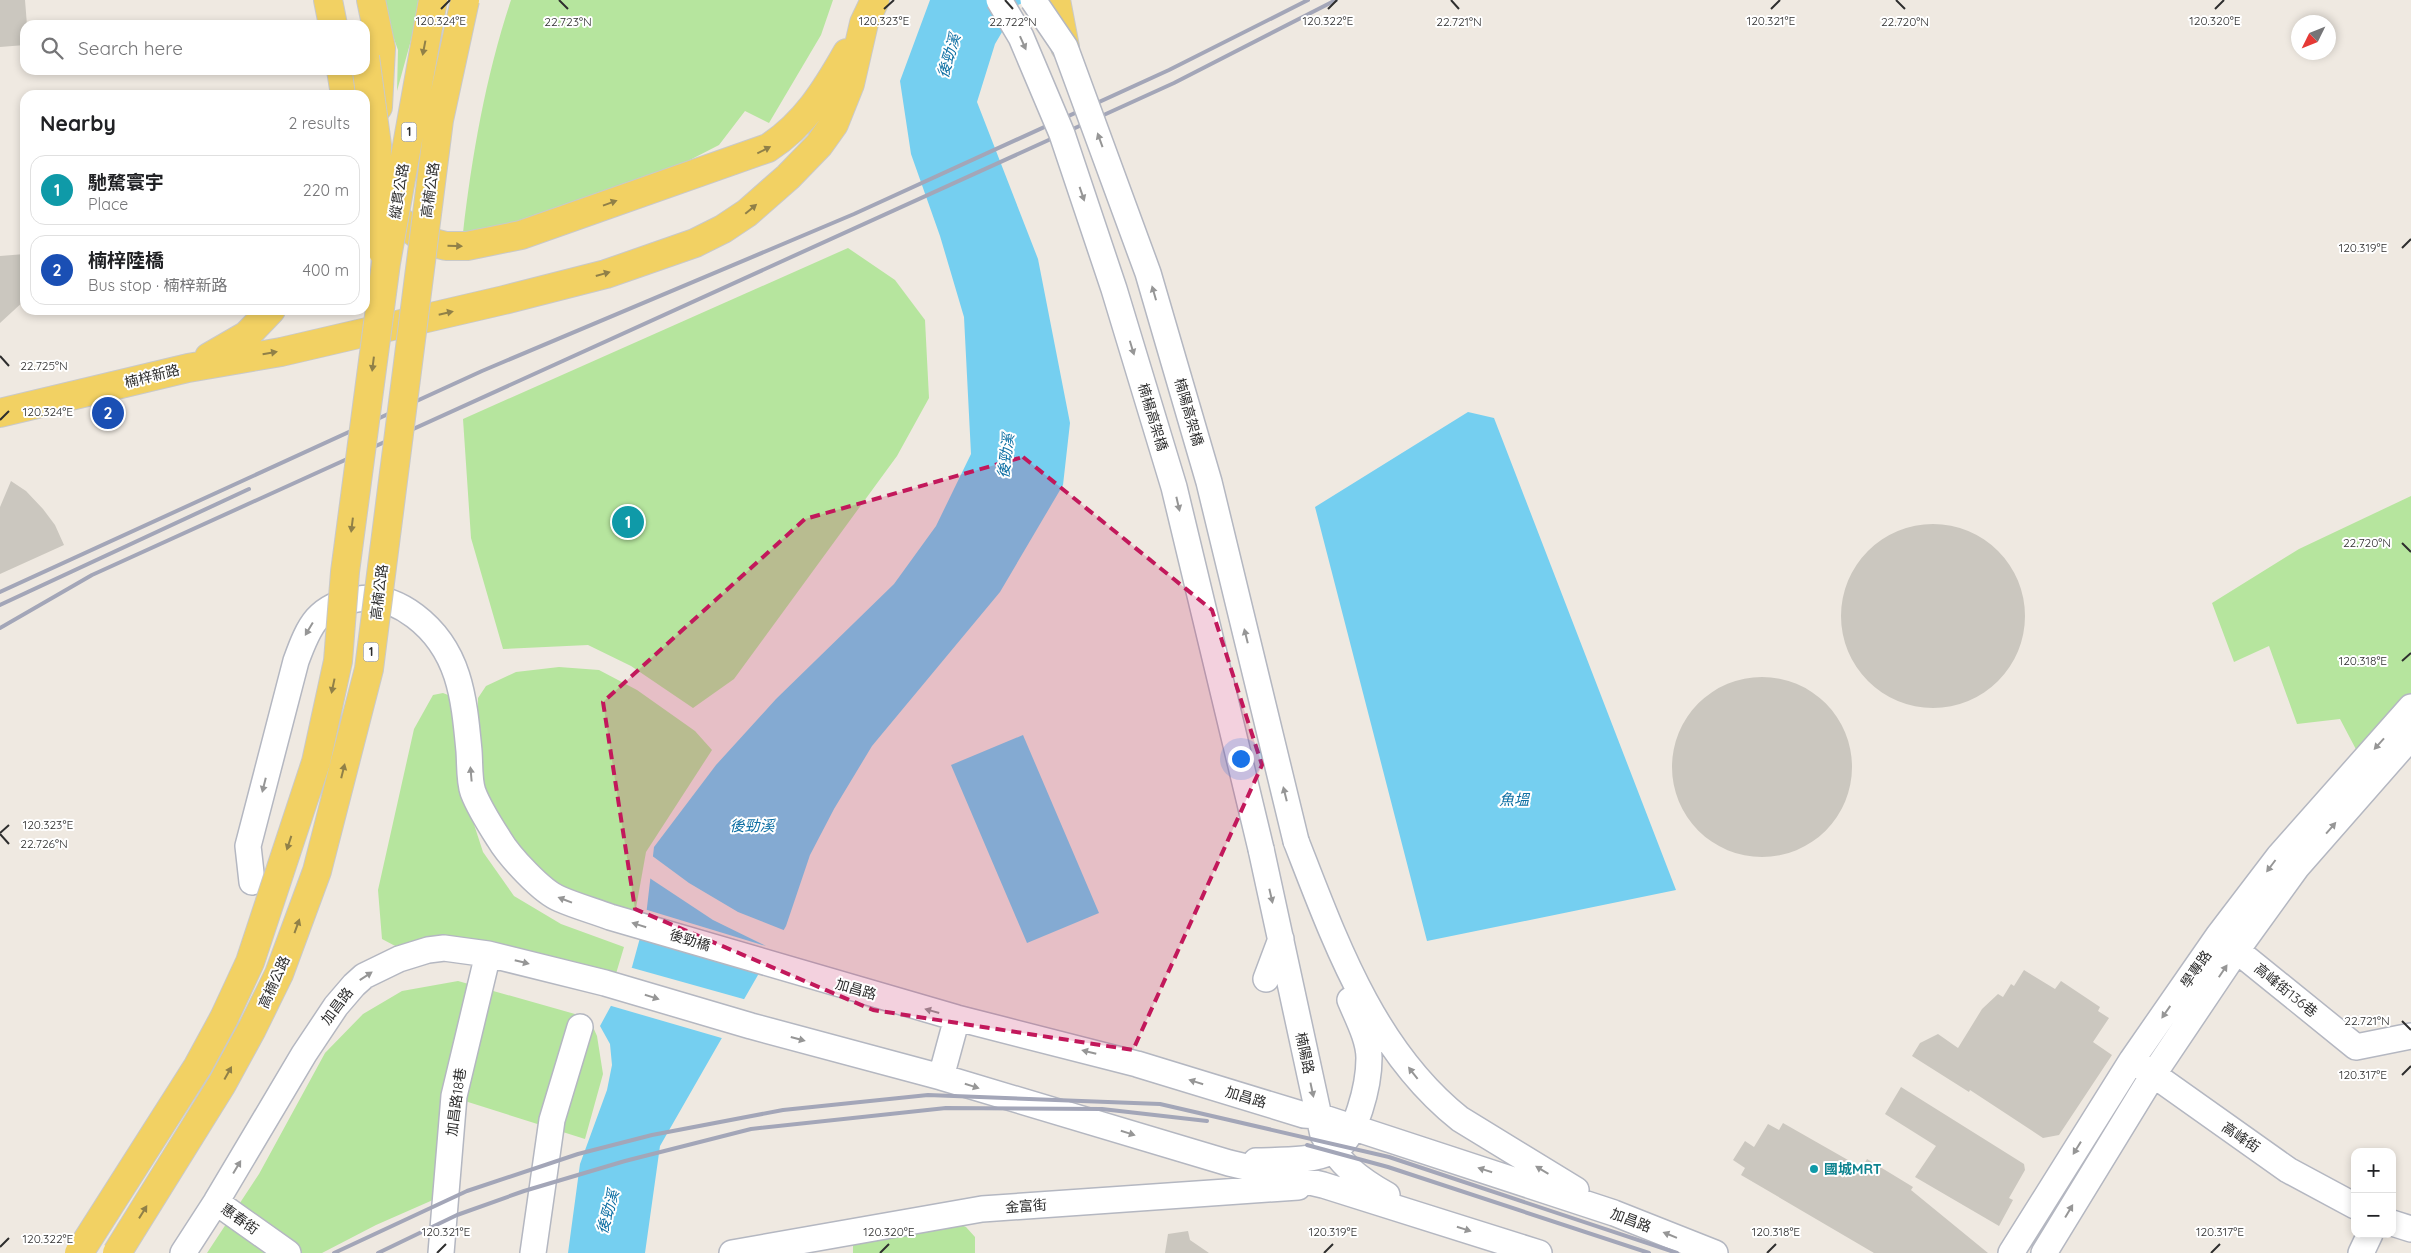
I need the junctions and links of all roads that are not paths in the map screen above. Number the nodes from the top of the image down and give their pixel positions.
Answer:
1 (328, 0) edge
2 (353, 0) edge
3 (371, 0) edge
4 (433, 0) edge
5 (465, 0) edge
6 (999, 0) edge
7 (1034, 0) edge
8 (1056, 0) edge
9 (870, 11) edge
10 (332, 20) edge
11 (358, 20) edge
12 (1066, 47) junction
13 (367, 75) edge
14 (369, 90) edge
15 (370, 94) edge
16 (370, 143) edge
17 (370, 183) edge
18 (386, 264) junction
19 (266, 315) edge
20 (188, 368) junction
21 (0, 413) edge
22 (2411, 707) edge
23 (2411, 737) edge
24 (1296, 841) junction
25 (1260, 849) joint
26 (252, 882) dead end
27 (1281, 939) junction
28 (2228, 943) junction
29 (488, 954) junction
30 (769, 964) joint
31 (1266, 979) dead end
32 (957, 1018) junction
33 (580, 1027) dead end
34 (2411, 1036) edge
35 (2132, 1060) junction
36 (2153, 1075) junction
37 (941, 1077) junction
38 (1318, 1116) junction
39 (1352, 1127) junction
40 (1333, 1151) junction
41 (1229, 1163) junction
42 (1323, 1185) junction
43 (216, 1202) junction
44 (2351, 1204) edge
45 (1614, 1213) junction
46 (1418, 1214) junction
47 (2396, 1224) edge
48 (2411, 1229) edge
49 (2368, 1238) edge
50 (79, 1253) edge
51 (117, 1253) edge
52 (183, 1253) edge
53 (288, 1253) edge
54 (441, 1253) edge
55 (533, 1253) edge
56 (732, 1253) edge
57 (1539, 1253) edge
58 (1715, 1253) edge
59 (2011, 1253) edge
60 (2044, 1253) edge
61 (2361, 1253) edge

1 - 10 main road
2 - 11 main road
3 - 16 main road
4 -> 18 main road, 縱貫公路 / 1, bridge
51 -> 5 main road, 高楠公路 / 1, bridge
6 -> 25 street, 楠楊高架橋, bridge
7 - 12 street, 楠陽高架橋, bridge
8 - 12 main road
17 -> 9 main road
20 -> 9 main road
24 -> 12 street, 楠陽高架橋, bridge
13 - 14 main road, bridge
15 - 18 main road, bridge
18 -> 50 main road, 1, bridge
19 - 20 main road
20 - 21 main road, 楠梓新路
22 -> 28 street, 學專路
28 -> 23 street, 學專路
24 - 39 street
45 -> 24 street
25 -> 27 street, 楠陽路
30 -> 26 street, 後勁橋
27 - 31 street
27 -> 38 street, 楠陽路
28 - 34 street, 高峰街136巷
28 -> 35 street, 學專路
36 -> 28 street, 學專路
29 -> 37 street, 加昌路
43 -> 29 street, 加昌路
29 - 54 street, 加昌路18巷
32 -> 30 street, 加昌路
32 - 37 street
38 -> 32 street, 加昌路
33 - 55 street
35 - 36 street, 高峰街
35 -> 59 street, 學專路
36 - 44 street, 高峰街
60 -> 36 street, 學專路
37 -> 41 street
38 - 39 street, 加昌路
38 - 40 street, 楠陽路
39 - 40 street
45 -> 39 street, 加昌路
40 - 41 street
40 - 46 street, 楠陽路
41 - 42 street
42 - 46 street
42 - 56 street, 金富街
43 - 52 street, 加昌路
43 - 53 street, 惠春街
58 -> 45 street, 加昌路
46 -> 57 street
47 - 48 street
49 - 61 street

